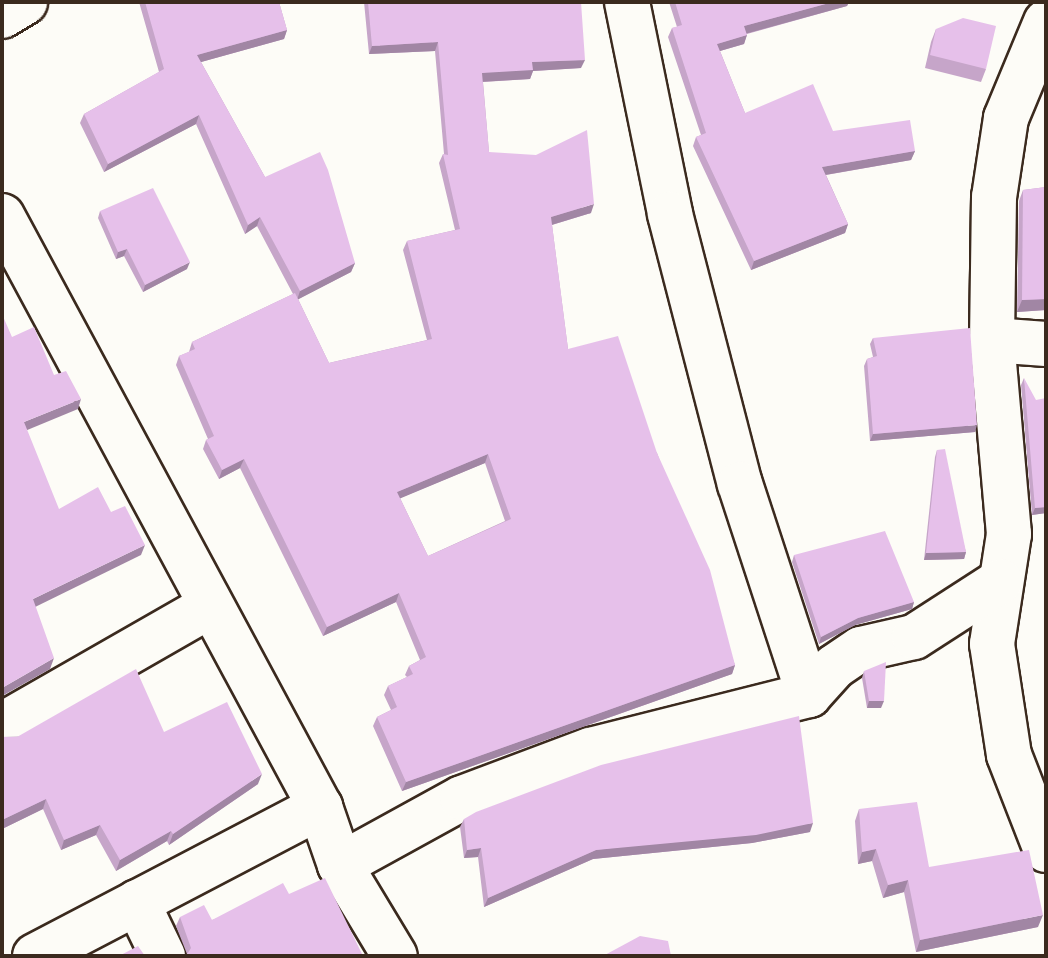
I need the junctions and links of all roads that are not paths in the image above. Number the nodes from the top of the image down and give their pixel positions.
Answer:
1 (25, 2) edge
2 (627, 2) edge
3 (2, 16) edge
4 (1046, 22) edge
5 (2, 216) edge
6 (992, 340) junction
7 (1046, 344) edge
8 (1001, 581) junction
9 (210, 606) junction
10 (809, 695) junction
11 (2, 725) edge
12 (320, 807) junction
13 (1046, 850) edge
14 (340, 865) junction
15 (137, 902) junction
16 (35, 956) edge
17 (163, 956) edge
18 (395, 956) edge

1 - 3 street
2 - 10 street
4 - 6 street
5 - 9 street
6 - 7 street
6 - 8 street
8 - 10 street
8 - 13 street
9 - 11 street
9 - 12 street
10 - 14 street
12 - 14 street
12 - 15 street
14 - 18 street
15 - 16 street
15 - 17 street

